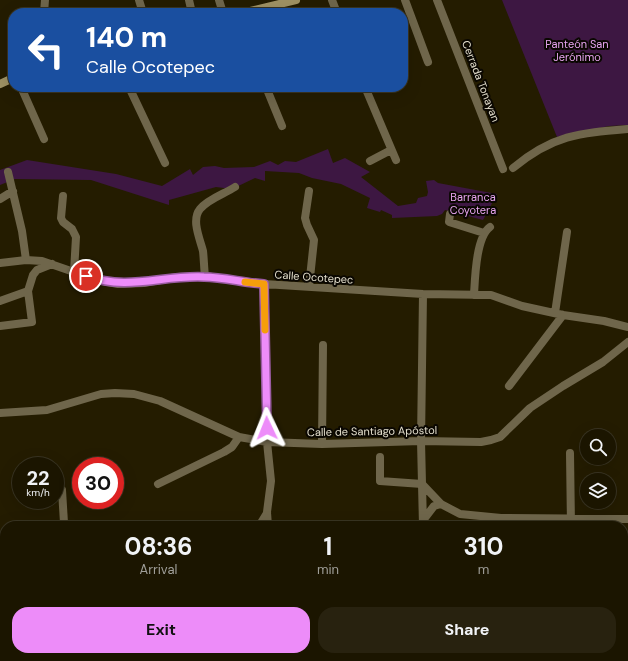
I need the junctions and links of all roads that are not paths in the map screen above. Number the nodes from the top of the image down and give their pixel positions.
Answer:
1 (296, 0) edge
2 (437, 0) edge
3 (263, 8) edge
4 (408, 8) edge
5 (428, 62) dead end
6 (22, 92) edge
7 (132, 92) edge
8 (268, 92) edge
9 (367, 92) edge
10 (282, 126) dead end
11 (628, 129) edge
12 (44, 139) dead end
13 (391, 150) junction
14 (396, 160) dead end
15 (370, 161) dead end
16 (166, 163) dead end
17 (514, 168) dead end
18 (503, 169) dead end
19 (8, 172) dead end
20 (235, 187) dead end
21 (13, 191) junction
22 (309, 192) dead end
23 (63, 196) dead end
24 (0, 199) edge
25 (450, 214) dead end
26 (490, 227) dead end
27 (567, 232) dead end
28 (484, 233) junction
29 (26, 260) junction
30 (0, 263) edge
31 (52, 264) junction
32 (74, 272) junction
33 (205, 276) junction
34 (264, 284) junction
35 (309, 287) junction
36 (28, 291) junction
37 (423, 294) junction
38 (474, 295) junction
39 (0, 301) edge
40 (559, 314) junction
41 (0, 326) edge
42 (628, 328) edge
43 (628, 342) edge
44 (323, 345) dead end
45 (509, 386) dead end
46 (0, 413) edge
47 (239, 437) junction
48 (421, 441) junction
49 (267, 442) junction
50 (322, 444) junction
51 (570, 453) dead end
52 (380, 457) dead end
53 (158, 484) dead end
54 (422, 484) junction
55 (441, 504) junction
56 (63, 509) edge
57 (267, 512) junction
58 (628, 520) edge
59 (64, 521) edge
60 (262, 521) edge
61 (268, 521) edge
62 (423, 521) edge
63 (424, 521) edge
64 (496, 521) edge
65 (570, 521) edge
66 (609, 521) edge

1 - 3 main road
2 - 18 street, Cerrada Tonayan
4 - 5 street
6 - 12 street
7 - 16 street
8 - 10 street
9 - 13 street
11 - 17 street
13 - 14 street
13 - 15 street
19 - 21 street
20 - 33 street
21 - 24 street
21 - 29 street
22 - 35 street
23 - 32 street
25 - 28 street
26 - 28 street
27 - 40 street
28 - 38 street
29 - 30 street, Calle Ocotepec
29 - 31 street, Calle Ocotepec
31 - 32 street, Calle Ocotepec
31 - 36 street
32 - 33 street, Calle Ocotepec
33 - 34 street, Calle Ocotepec
34 - 35 street, Calle Ocotepec
34 - 49 street
35 - 37 street, Calle Ocotepec
36 - 39 street
36 - 41 street
37 - 38 street, Calle Ocotepec
37 - 48 street
38 - 40 street, Calle Ocotepec
40 - 42 street, Calle Ocotepec
40 - 45 street
43 - 48 street, Calle de Santiago Apóstol
44 - 50 street
46 - 47 street, Calle de Santiago Apóstol
47 - 49 street, Calle de Santiago Apóstol
47 - 53 street
48 - 50 street, Calle de Santiago Apóstol
48 - 54 street
49 - 50 street, Calle de Santiago Apóstol
49 - 57 street
51 - 65 street
52 - 54 street
54 - 55 street
54 - 62 street
55 - 63 street
55 - 64 street
56 - 59 street
57 - 60 street
57 - 61 street
58 - 66 street

